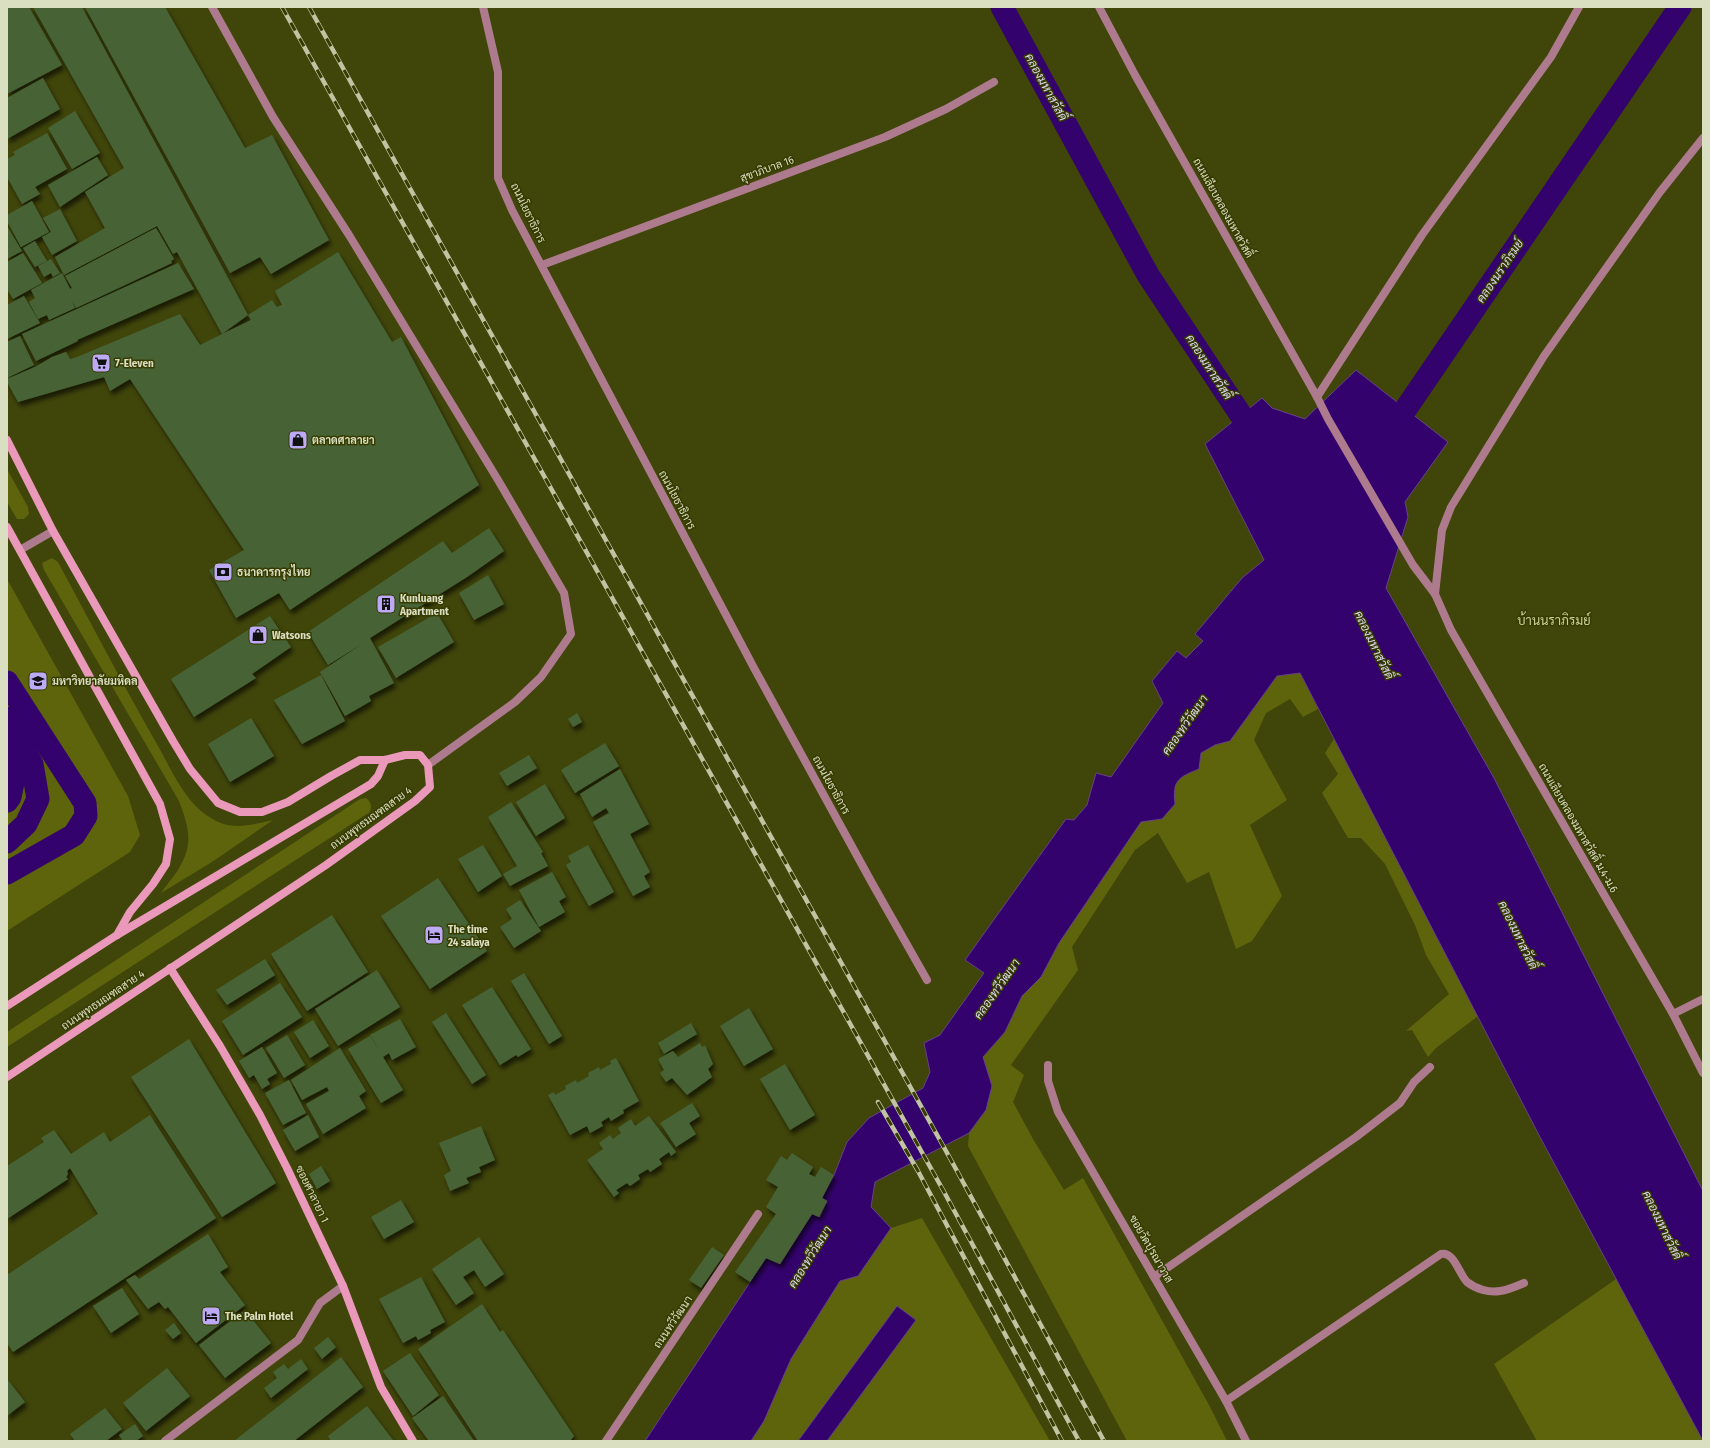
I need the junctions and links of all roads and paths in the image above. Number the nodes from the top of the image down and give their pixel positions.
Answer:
1 (212, 7) edge
2 (484, 7) edge
3 (1099, 7) edge
4 (1579, 7) edge
5 (994, 82) dead end
6 (1703, 138) edge
7 (542, 265) junction
8 (1317, 397) junction
9 (7, 440) edge
10 (7, 527) edge
11 (54, 531) junction
12 (20, 550) junction
13 (1413, 566) joint
14 (1435, 594) junction
15 (385, 760) junction
16 (428, 765) junction
17 (117, 935) junction
18 (170, 968) junction
19 (927, 980) dead end
20 (1703, 999) edge
21 (7, 1006) edge
22 (1673, 1014) junction
23 (1048, 1065) dead end
24 (1430, 1067) dead end
25 (1703, 1073) edge
26 (7, 1077) edge
27 (758, 1214) dead end
28 (1154, 1277) junction
29 (1524, 1283) dead end
30 (342, 1286) junction
31 (1226, 1401) junction
32 (165, 1441) edge
33 (413, 1441) edge
34 (606, 1441) edge
35 (1246, 1441) edge

1 - 16 street
2 - 7 street, ถนนโยธาธิการ
3 - 8 street, ถนนเลียบคลองมหาสวัสดิ์
4 - 8 street
5 - 7 street, สุขาภิบาล 16
6 - 14 street
7 - 19 street, ถนนโยธาธิการ
8 - 13 street, ถนนเลียบคลองมหาสวัสดิ์
9 - 11 main road
10 - 12 main road
11 - 12 street
11 - 15 main road
12 - 17 main road
13 - 14 street, ถนนเลียบคลองมหาสวัสดิ์ ม.4-ม.6
14 - 22 street, ถนนเลียบคลองมหาสวัสดิ์ ม.4-ม.6
15 - 16 main road
15 - 17 main road
16 - 18 main road, ถนนพุทธมณฑลสาย 4
17 - 21 main road
18 - 26 main road, ถนนพุทธมณฑลสาย 4
18 - 30 main road, ซอยศาลายา 1
20 - 22 street
22 - 25 street, ถนนเลียบคลองมหาสวัสดิ์ ม.4-ม.6
23 - 28 street, ซอยวัดปุรณาวาส
24 - 28 street
27 - 34 street, ถนนทวีวัฒนา
28 - 31 street, ซอยวัดปุรณาวาส
29 - 31 street
30 - 32 street
30 - 33 main road, ซอยศาลายา 1
31 - 35 street, ซอยวัดปุรณาวาส

